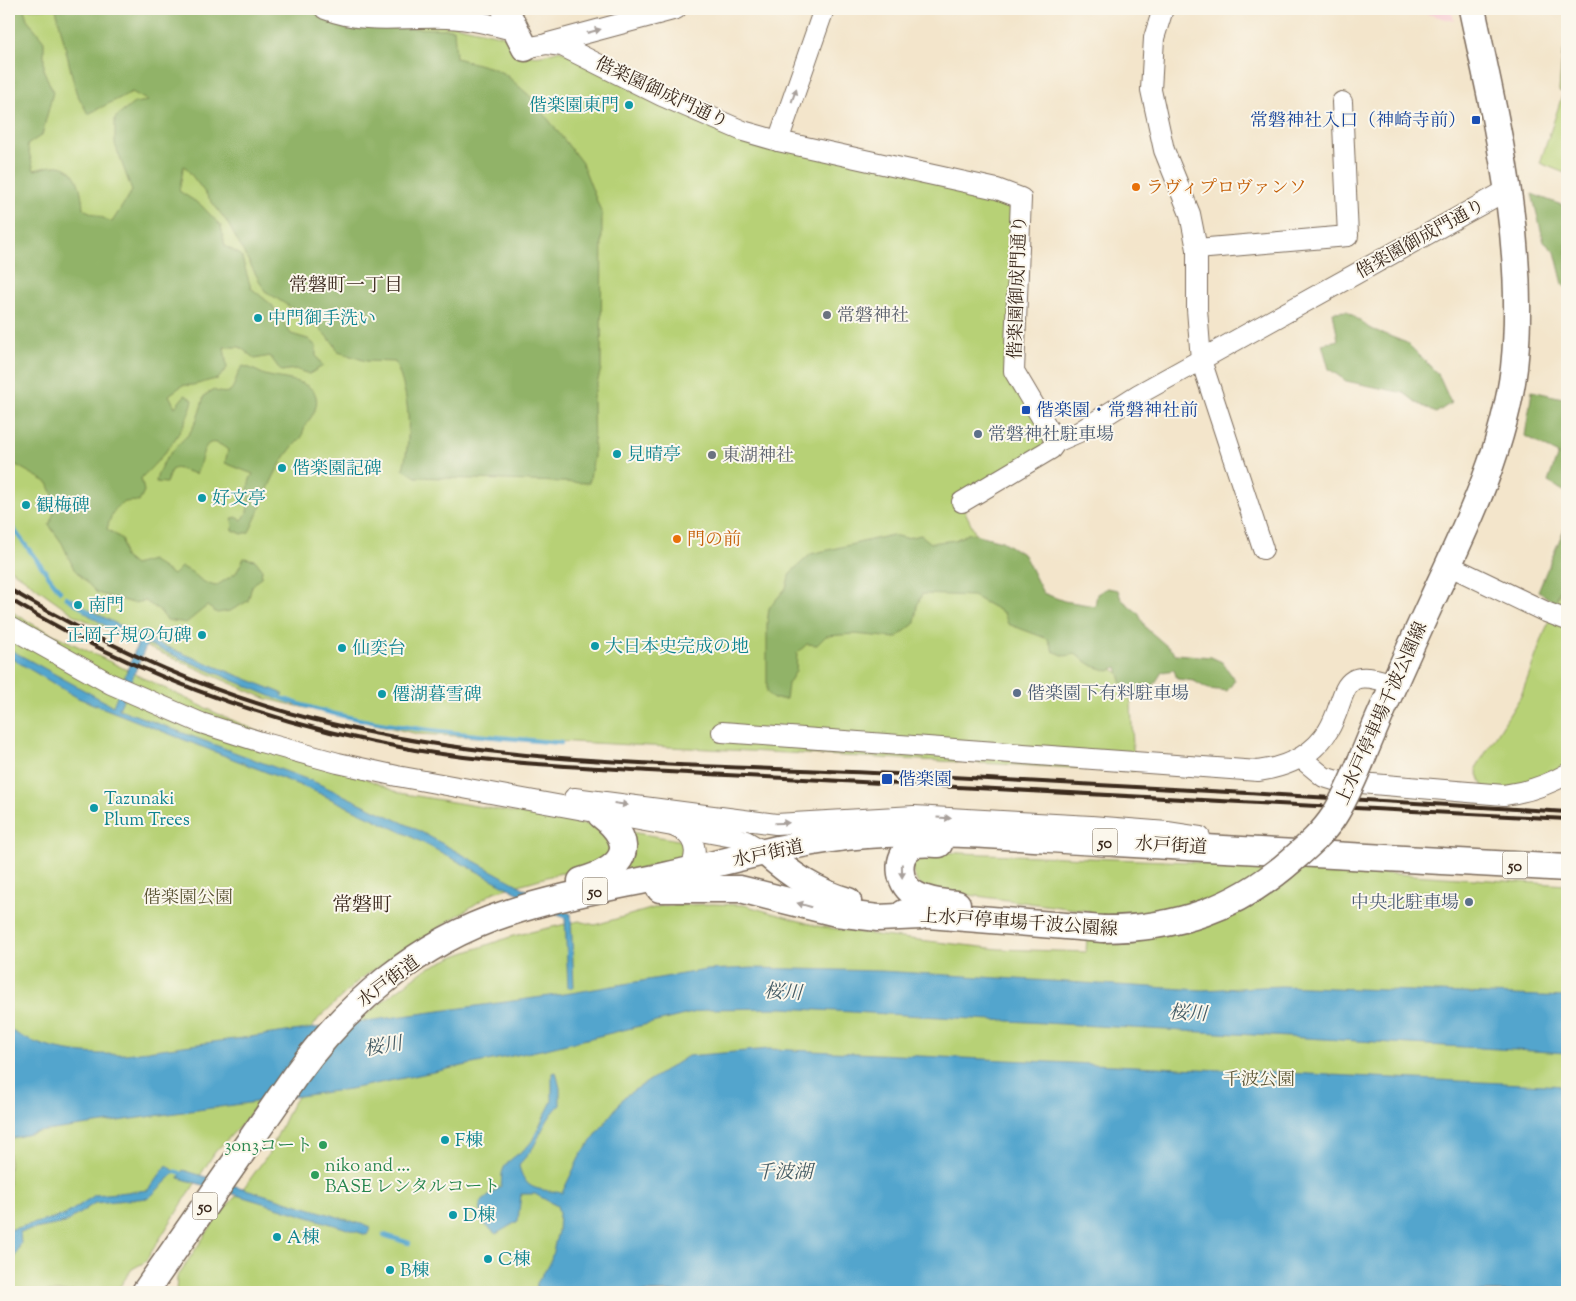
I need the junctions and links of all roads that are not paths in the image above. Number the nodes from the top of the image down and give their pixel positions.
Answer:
1 (325, 9) edge
2 (676, 9) edge
3 (824, 9) edge
4 (1163, 9) edge
5 (1472, 9) edge
6 (523, 33) edge
7 (1342, 102) dead end
8 (778, 141) junction
9 (1509, 189) junction
10 (1197, 249) junction
11 (1201, 360) junction
12 (1056, 442) junction
13 (962, 502) dead end
14 (1263, 549) dead end
15 (1448, 565) junction
16 (1567, 620) edge
17 (9, 628) edge
18 (1393, 684) junction
19 (722, 732) dead end
20 (1301, 758) junction
21 (1567, 774) edge
22 (502, 796) junction
23 (601, 815) junction
24 (673, 826) junction
25 (983, 836) junction
26 (1226, 848) junction
27 (766, 852) junction
28 (1567, 868) edge
29 (689, 870) junction
30 (501, 915) junction
31 (921, 916) junction
32 (1013, 921) junction
33 (475, 926) junction
34 (145, 1292) edge

1 - 6 street, 偕楽園御成門通り
6 -> 2 street
8 -> 3 street
4 - 10 street
5 - 9 main road, 上水戸停車場千波公園線
6 - 8 street, 偕楽園御成門通り
7 - 10 street
8 - 12 street, 偕楽園御成門通り
9 - 11 street, 偕楽園御成門通り
9 - 15 main road, 上水戸停車場千波公園線
10 - 11 street
11 - 12 street, 偕楽園御成門通り
11 - 14 street
12 - 13 street
15 - 16 street
15 - 18 main road, 上水戸停車場千波公園線
17 - 22 street
18 - 20 street
18 - 32 main road, 上水戸停車場千波公園線, bridge
19 - 20 street
20 - 21 street
22 - 23 street
22 -> 26 street
23 - 24 street
23 - 30 main road
24 - 27 street
24 - 29 street
25 - 26 main road, 水戸街道 / 50
25 - 27 main road, 水戸街道 / 50
25 -> 32 main road
26 - 28 main road, 水戸街道 / 50
27 - 29 main road, 水戸街道 / 50
27 - 31 main road, 上水戸停車場千波公園線
29 - 30 main road, 水戸街道 / 50
30 - 33 main road, 水戸街道 / 50
31 - 32 main road, 上水戸停車場千波公園線
31 -> 33 main road
33 - 34 main road, 水戸街道 / 50

